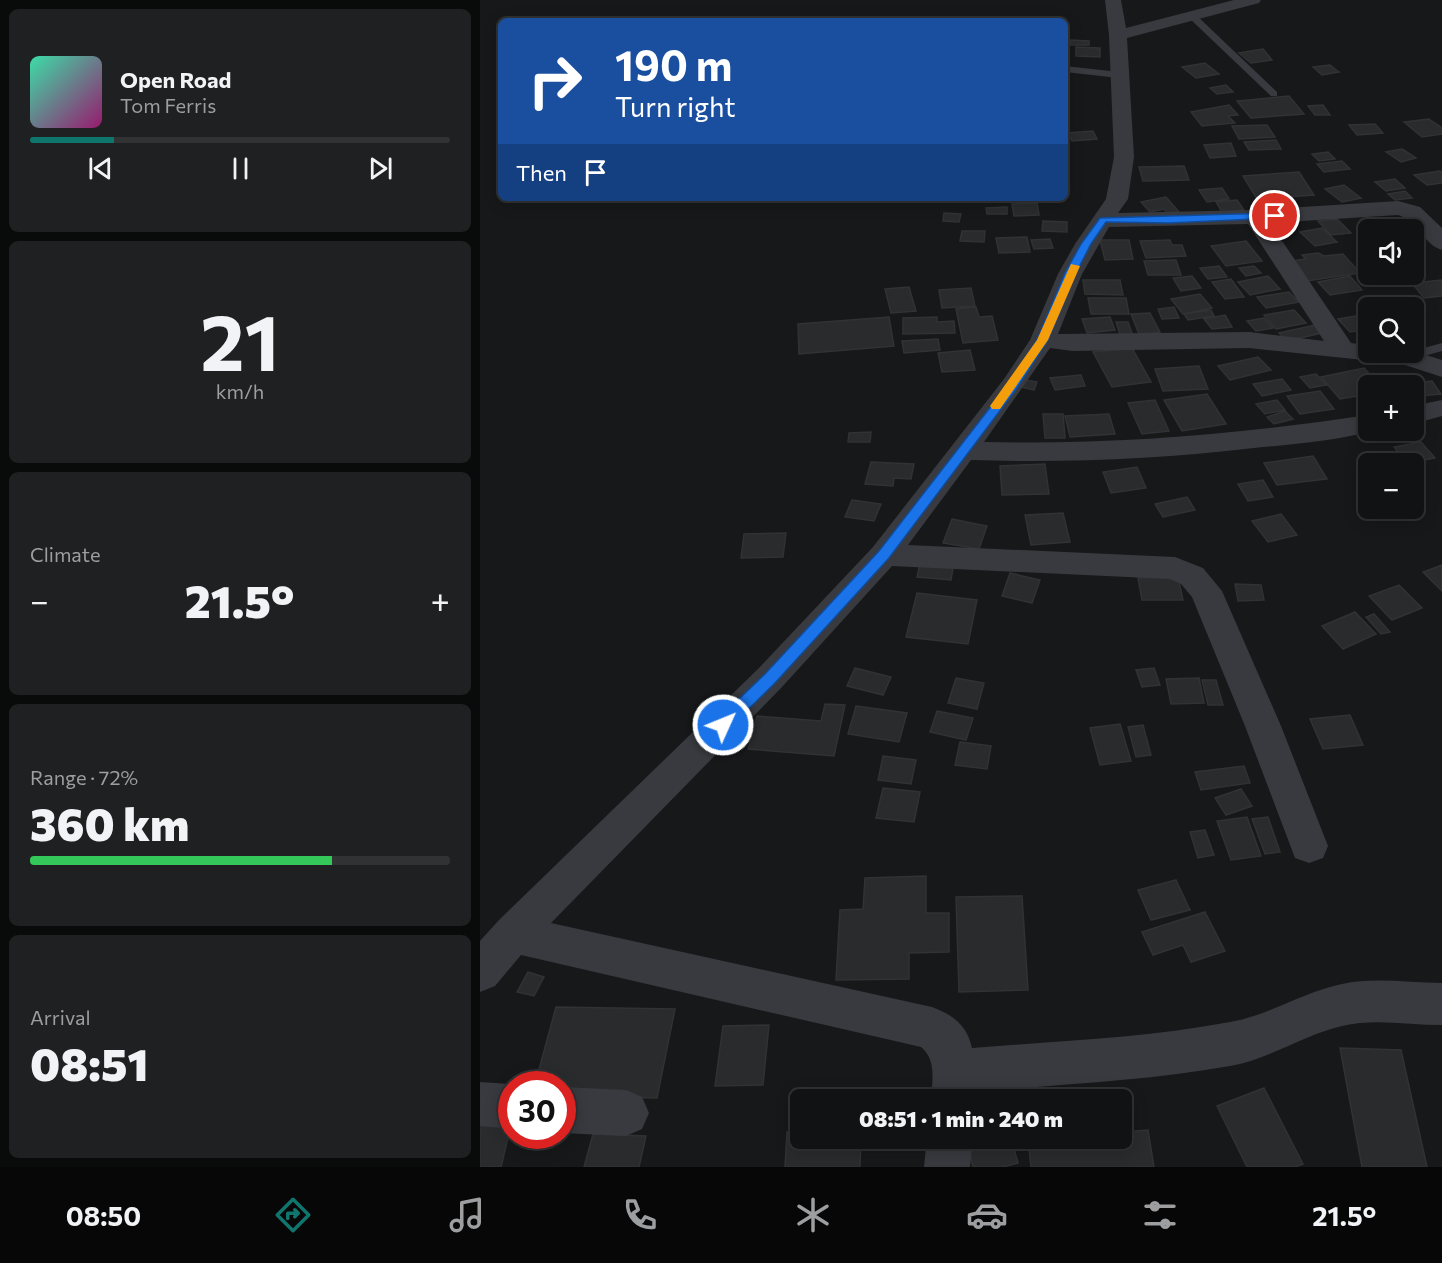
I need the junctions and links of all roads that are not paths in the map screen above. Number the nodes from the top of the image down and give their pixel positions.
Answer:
1 (1113, 0) edge
2 (1252, 0) edge
3 (1191, 15) junction
4 (1118, 35) junction
5 (1068, 69) edge
6 (1119, 75) junction
7 (1274, 94) dead end
8 (1254, 217) junction
9 (1103, 220) junction
10 (1442, 243) edge
11 (1042, 340) junction
12 (1442, 347) edge
13 (1343, 350) junction
14 (1358, 352) edge
15 (1424, 352) edge
16 (1424, 363) edge
17 (1442, 369) edge
18 (1442, 408) edge
19 (1424, 412) edge
20 (1358, 425) edge
21 (961, 451) junction
22 (884, 555) junction
23 (1309, 846) dead end
24 (513, 934) junction
25 (480, 972) edge
26 (1442, 1004) edge
27 (954, 1086) edge
28 (480, 1104) edge
29 (498, 1106) edge
30 (576, 1111) edge
31 (626, 1113) dead end
32 (949, 1149) edge
33 (947, 1167) edge

1 - 4 street
2 - 3 street
3 - 4 street
3 - 7 lane
4 - 6 street
5 - 6 lane
6 - 9 street
8 - 9 street
8 - 10 street
8 - 13 street
9 - 11 street
11 - 13 street
11 - 21 street
12 - 15 lane
13 - 14 street
16 - 17 street
18 - 19 street
20 - 21 street
21 - 22 street
22 - 23 street
22 - 24 street
24 - 25 street
24 - 27 street
26 - 27 street
28 - 29 street
30 - 31 street
32 - 33 street

